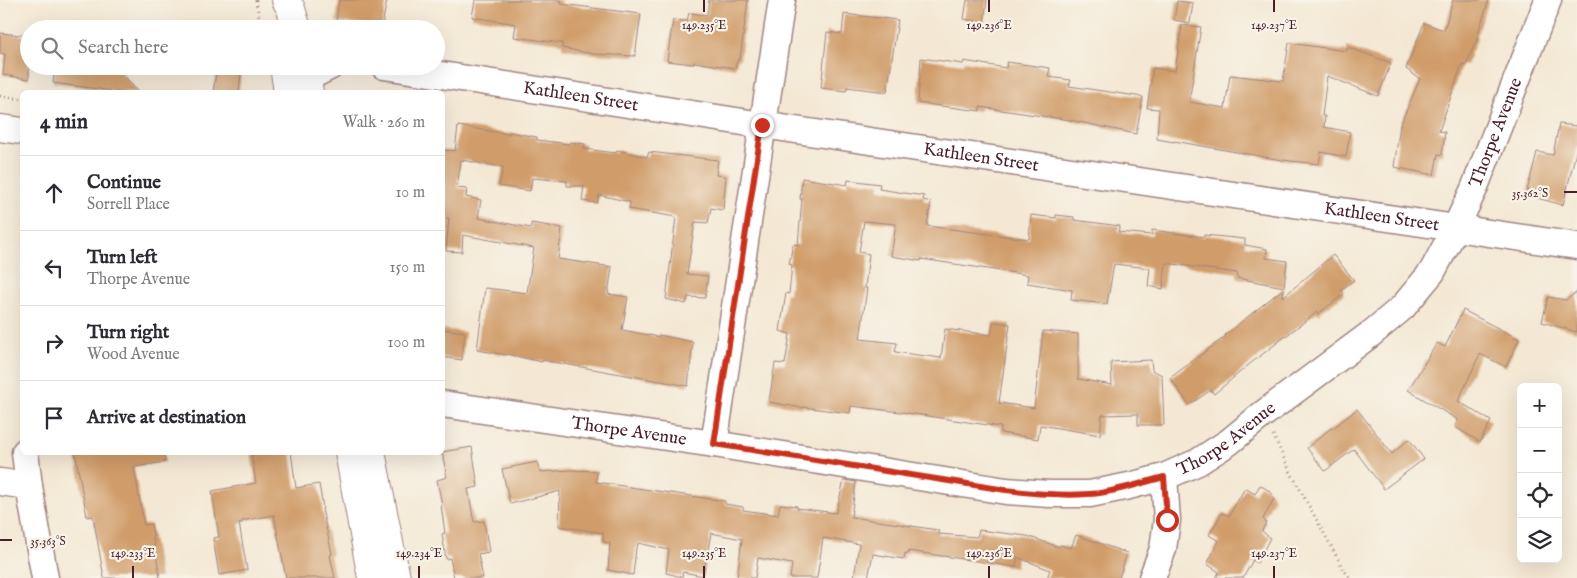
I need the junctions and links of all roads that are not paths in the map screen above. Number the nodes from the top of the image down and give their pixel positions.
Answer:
1 (281, 0) edge
2 (286, 0) edge
3 (782, 0) edge
4 (1548, 0) edge
5 (281, 20) edge
6 (294, 20) edge
7 (442, 75) edge
8 (762, 125) junction
9 (0, 128) edge
10 (20, 131) edge
11 (1456, 227) junction
12 (1577, 246) edge
13 (445, 404) edge
14 (714, 444) junction
15 (25, 455) edge
16 (350, 455) edge
17 (372, 455) edge
18 (1164, 477) junction
19 (0, 482) edge
20 (29, 486) junction
21 (45, 578) edge
22 (372, 578) edge
23 (396, 578) edge
24 (1152, 578) edge

1 - 5 main road
2 - 6 main road
3 - 8 street
4 - 11 street, Thorpe Avenue
7 - 8 street, Kathleen Street
8 - 11 street, Kathleen Street
8 - 14 street
9 - 10 street
11 - 12 street, Kathleen Street
11 - 18 street, Thorpe Avenue
13 - 14 street, Thorpe Avenue
14 - 18 street, Thorpe Avenue
15 - 20 street
16 - 22 main road
17 - 23 main road
18 - 24 street
19 - 20 street
20 - 21 street

